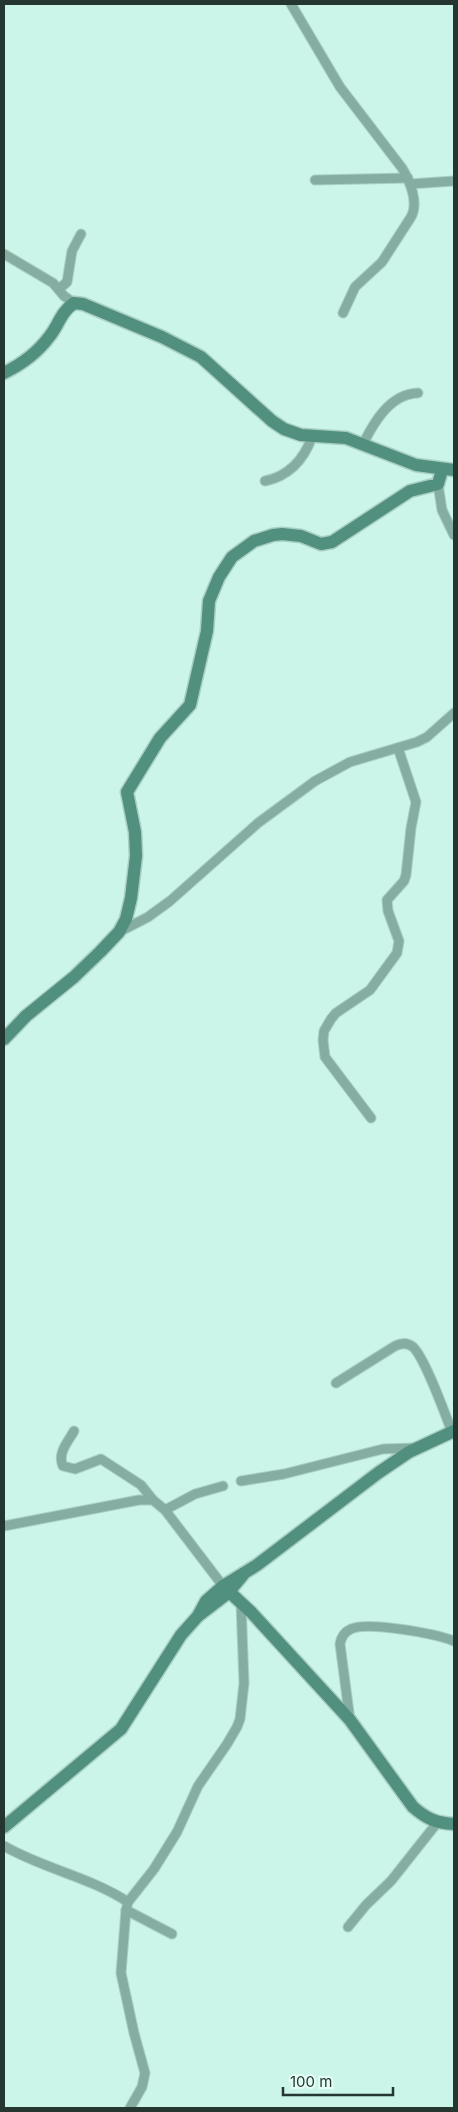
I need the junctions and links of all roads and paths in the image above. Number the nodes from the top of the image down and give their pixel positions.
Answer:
1 (291, 4) edge
2 (315, 180) dead end
3 (409, 181) junction
4 (454, 181) edge
5 (81, 234) dead end
6 (4, 254) edge
7 (59, 289) junction
8 (74, 303) junction
9 (343, 312) dead end
10 (6, 369) edge
11 (418, 393) dead end
12 (312, 437) junction
13 (363, 444) junction
14 (448, 470) edge
15 (265, 482) dead end
16 (438, 484) junction
17 (454, 535) edge
18 (454, 713) edge
19 (398, 748) junction
20 (118, 932) junction
21 (4, 1038) edge
22 (371, 1118) dead end
23 (336, 1383) dead end
24 (74, 1431) dead end
25 (453, 1431) edge
26 (418, 1448) junction
27 (241, 1481) dead end
28 (223, 1486) dead end
29 (153, 1500) junction
30 (165, 1510) junction
31 (4, 1526) edge
32 (225, 1590) junction
33 (240, 1603) junction
34 (454, 1641) edge
35 (350, 1720) junction
36 (437, 1823) junction
37 (454, 1824) edge
38 (4, 1826) edge
39 (4, 1846) edge
40 (127, 1906) junction
41 (348, 1927) dead end
42 (172, 1934) dead end
43 (130, 2108) edge

1 - 3 street
2 - 3 street
3 - 4 street
3 - 9 street
5 - 7 street
6 - 7 street
7 - 8 street
8 - 10 street
8 - 12 street
11 - 13 street
12 - 13 street
12 - 15 street
13 - 14 street
14 - 16 street
16 - 17 street
16 - 20 street
18 - 19 street
19 - 20 street
19 - 22 street
20 - 21 street
23 - 25 street
24 - 29 street
25 - 26 street
26 - 27 street
26 - 32 street
28 - 30 street
29 - 30 street
29 - 31 street
30 - 32 street
32 - 33 street
32 - 38 street
33 - 35 street
33 - 40 street
34 - 35 street
35 - 36 street
36 - 37 street
36 - 41 street
39 - 40 street
40 - 42 street
40 - 43 street

